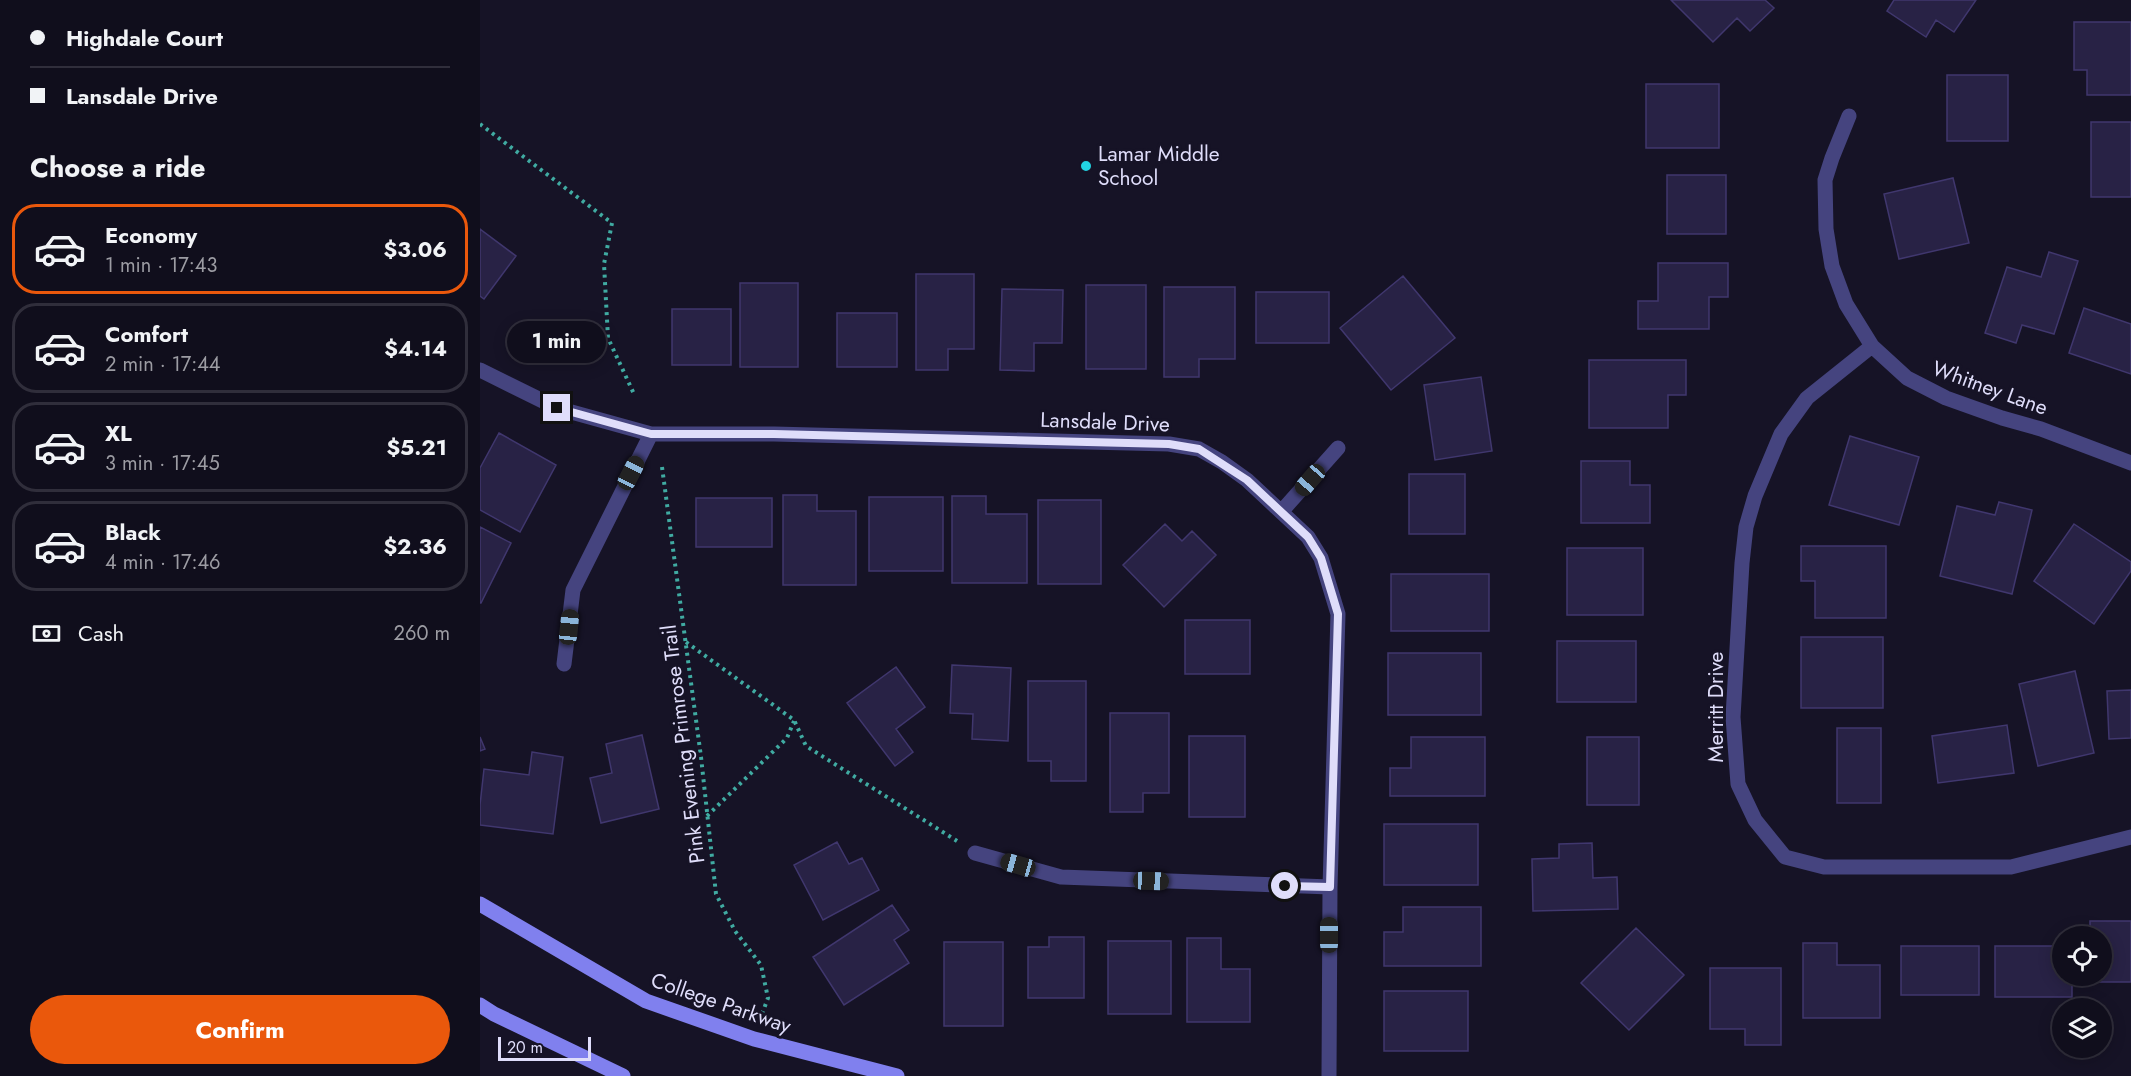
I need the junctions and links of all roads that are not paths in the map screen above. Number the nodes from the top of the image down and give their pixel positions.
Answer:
1 (1849, 116) dead end
2 (1872, 346) junction
3 (480, 370) edge
4 (651, 434) junction
5 (1338, 448) dead end
6 (2131, 463) edge
7 (1281, 512) junction
8 (564, 664) dead end
9 (2131, 837) edge
10 (975, 853) road end
11 (1330, 887) junction
12 (480, 904) edge
13 (480, 1005) edge
14 (623, 1076) edge
15 (897, 1076) edge
16 (1329, 1076) edge

1 - 2 street, Whitney Lane
2 - 6 street, Whitney Lane
2 - 9 street, Merritt Drive
3 - 4 street, Lansdale Drive
4 - 7 street, Lansdale Drive
4 - 8 street
5 - 7 street
7 - 11 street, Lansdale Drive
10 - 11 street
11 - 16 street, Lansdale Drive
12 - 15 main road, College Parkway
13 - 14 main road

